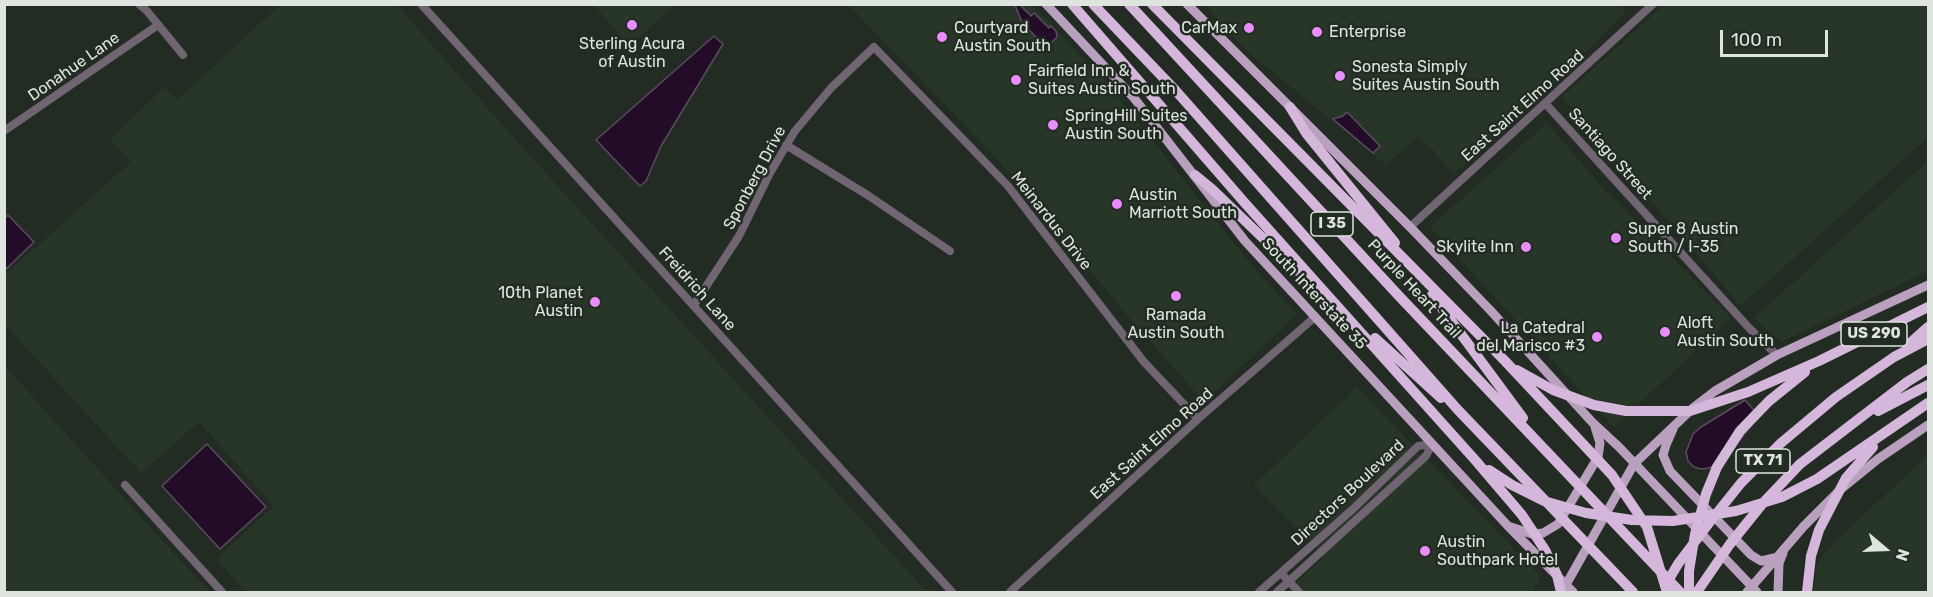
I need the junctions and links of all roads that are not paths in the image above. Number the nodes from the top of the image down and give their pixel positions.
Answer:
1 (139, 4) edge
2 (421, 4) edge
3 (1046, 4) edge
4 (1072, 4) edge
5 (1093, 4) edge
6 (1129, 4) edge
7 (1152, 4) edge
8 (1186, 4) edge
9 (1653, 4) edge
10 (158, 25) junction
11 (874, 47) joint
12 (183, 55) dead end
13 (1545, 103) junction
14 (1290, 107) junction
15 (4, 131) edge
16 (786, 145) junction
17 (1195, 175) junction
18 (1410, 227) junction
19 (950, 251) dead end
20 (1929, 285) edge
21 (694, 305) junction
22 (1929, 307) edge
23 (1315, 317) junction
24 (1929, 327) edge
25 (1929, 339) edge
26 (1777, 355) junction
27 (1894, 357) junction
28 (1505, 361) junction
29 (1819, 361) junction
30 (1929, 369) edge
31 (1929, 384) edge
32 (1929, 404) edge
33 (1458, 410) junction
34 (1198, 419) junction
35 (1592, 422) junction
36 (1676, 423) junction
37 (1929, 425) edge
38 (1848, 426) junction
39 (1888, 432) junction
40 (1537, 441) junction
41 (1432, 444) junction
42 (1476, 461) junction
43 (1634, 464) junction
44 (125, 485) dead end
45 (1353, 509) junction
46 (1360, 517) junction
47 (1508, 526) junction
48 (1785, 548) junction
49 (1776, 557) junction
50 (1281, 573) junction
51 (1289, 582) junction
52 (1270, 583) junction
53 (1563, 590) edge
54 (1752, 591) edge
55 (222, 592) edge
56 (952, 592) edge
57 (1010, 592) edge
58 (1259, 592) edge
59 (1278, 592) edge
60 (1299, 592) edge
61 (1573, 592) edge
62 (1633, 592) edge
63 (1661, 592) edge
64 (1667, 592) edge
65 (1680, 592) edge
66 (1689, 592) edge
67 (1697, 592) edge
68 (1778, 592) edge
69 (1807, 592) edge

1 - 10 street
2 - 21 street, Freidrich Lane
3 - 17 main road, South Interstate 35
4 - 42 highway
5 - 33 highway, I 35
6 - 40 highway, Purple Heart Trail / I 35
7 - 28 highway
8 - 14 main road
9 - 13 street, East Saint Elmo Road
10 - 12 street
10 - 15 street, Donahue Lane
11 - 16 street, Sponberg Drive
11 - 34 street, Meinardus Drive
13 - 18 street, East Saint Elmo Road
13 - 26 street, Santiago Street
14 - 18 main road
14 - 40 highway
16 - 19 street
16 - 21 street, Sponberg Drive
17 - 23 main road, South Interstate 35
17 - 33 highway
18 - 35 main road
20 - 26 main road
21 - 56 street, Freidrich Lane
22 - 29 highway, US 290
23 - 34 street, East Saint Elmo Road
23 - 41 main road, South Interstate 35
24 - 27 highway
25 - 27 highway, TX 71
26 - 36 main road
27 - 63 highway, TX 71
28 - 29 highway
28 - 64 highway
29 - 66 highway, US 290
30 - 38 highway, TX 71
31 - 38 highway
32 - 39 highway
33 - 62 highway, I 35
34 - 57 street, East Saint Elmo Road
35 - 43 main road
35 - 47 main road
36 - 43 main road
36 - 49 main road
37 - 48 main road
38 - 67 highway, TX 71
39 - 42 highway
39 - 69 highway
40 - 65 highway, Purple Heart Trail / I 35
41 - 45 street, Directors Boulevard
41 - 46 street, Directors Boulevard
41 - 47 main road, South Interstate 35
42 - 53 highway
43 - 53 main road
43 - 54 main road
44 - 55 street
45 - 46 street
45 - 50 street, Directors Boulevard
46 - 51 street, Directors Boulevard
47 - 53 main road, South Interstate 35
48 - 49 main road
48 - 68 main road
49 - 54 main road
50 - 51 street
50 - 52 street, Directors Boulevard
51 - 59 street, Directors Boulevard
51 - 60 street
52 - 58 street, Directors Boulevard
52 - 59 street
53 - 61 main road, South Interstate 35

